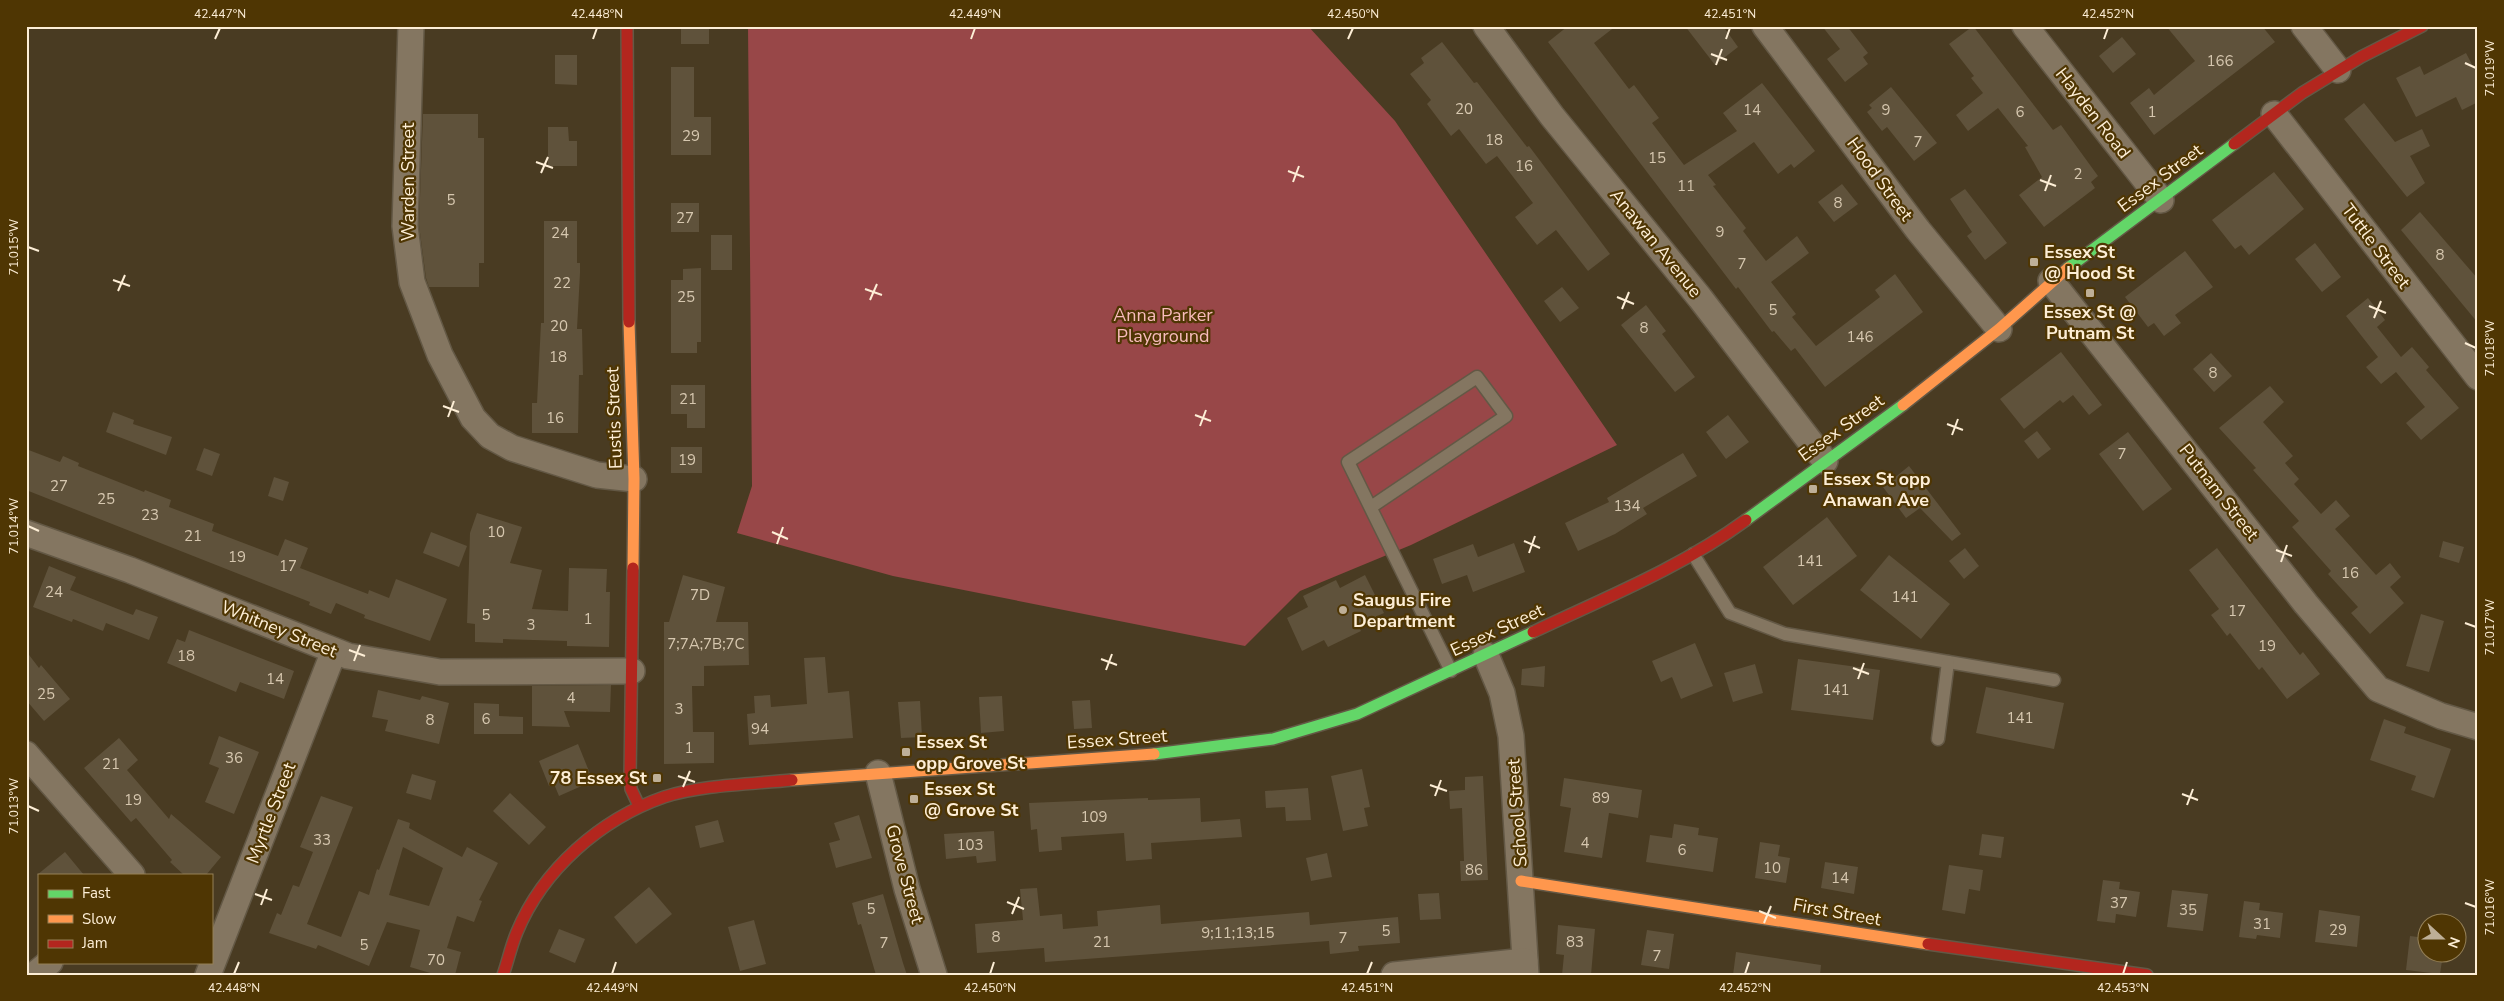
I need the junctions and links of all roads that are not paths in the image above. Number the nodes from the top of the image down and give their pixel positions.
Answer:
1 (411, 26) edge
2 (627, 26) edge
3 (1486, 26) edge
4 (1765, 26) edge
5 (2025, 26) edge
6 (2304, 26) edge
7 (2422, 26) edge
8 (2338, 70) junction
9 (2274, 114) junction
10 (2161, 200) junction
11 (2051, 281) junction
12 (1999, 329) junction
13 (2478, 378) edge
14 (1825, 461) junction
15 (634, 479) junction
16 (1371, 507) junction
17 (26, 533) edge
18 (1692, 554) junction
19 (334, 651) junction
20 (1486, 655) junction
21 (1948, 662) junction
22 (632, 671) junction
23 (1451, 671) junction
24 (2054, 680) dead end
25 (2478, 727) edge
26 (1938, 739) dead end
27 (26, 754) edge
28 (878, 773) junction
29 (639, 806) junction
30 (131, 874) edge
31 (1521, 881) junction
32 (48, 964) edge
33 (1526, 968) edge
34 (34, 975) edge
35 (208, 975) edge
36 (503, 975) edge
37 (934, 975) edge
38 (1394, 975) edge
39 (2146, 975) edge

1 - 15 street, Warden Street
2 - 15 main road, Eustis Street
3 - 14 street, Anawan Avenue
4 - 12 street, Hood Street
5 - 10 street, Hayden Road
6 - 8 street
7 - 8 main road, Essex Street
8 - 9 main road, Essex Street
9 - 10 main road, Essex Street
9 - 13 street, Tuttle Street
10 - 11 main road, Essex Street
11 - 12 main road, Essex Street
11 - 25 street, Putnam Street
12 - 14 main road, Essex Street
14 - 18 main road, Essex Street
15 - 22 main road, Eustis Street
16 - 16 lane
16 - 23 lane
17 - 19 street, Whitney Street
18 - 20 main road, Essex Street
18 - 21 lane
19 - 22 street, Whitney Street
19 - 35 street, Myrtle Street
20 - 23 main road, Essex Street
20 - 31 street, School Street
21 - 24 lane
21 - 26 lane
22 - 29 main road, Eustis Street
23 - 28 main road, Essex Street
27 - 30 street
28 - 29 main road, Essex Street
28 - 37 street, Grove Street
29 - 36 main road, Essex Street
31 - 33 street, School Street
31 - 39 main road, First Street
32 - 34 street
33 - 38 street

